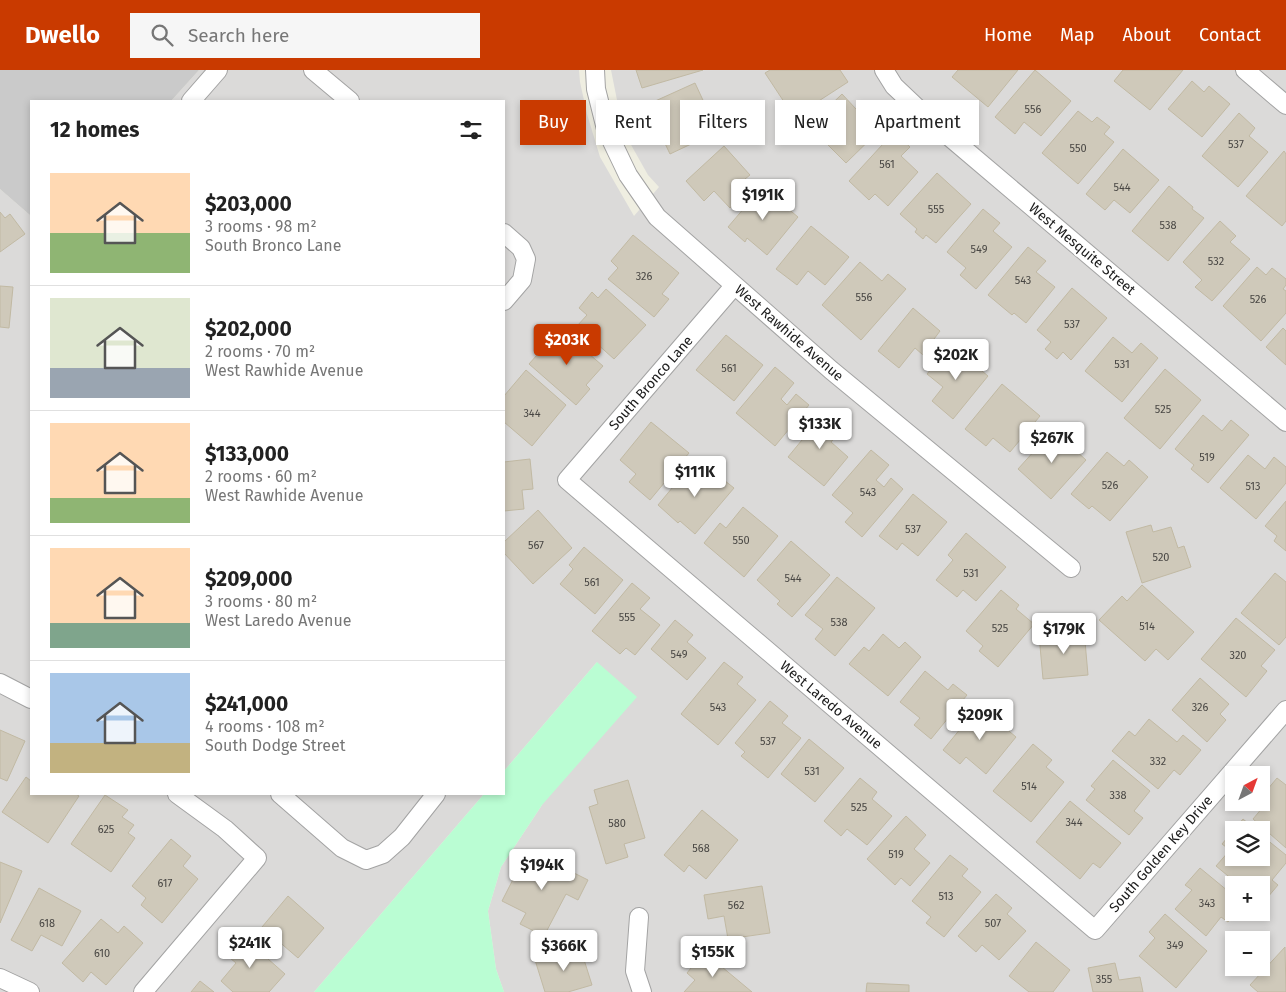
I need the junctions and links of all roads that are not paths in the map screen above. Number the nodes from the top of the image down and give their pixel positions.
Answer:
1 (218, 70) edge
2 (313, 70) edge
3 (595, 70) edge
4 (884, 70) edge
5 (1245, 70) edge
6 (192, 100) edge
7 (349, 100) edge
8 (1286, 105) edge
9 (505, 234) edge
10 (734, 286) junction
11 (505, 300) edge
12 (1286, 422) edge
13 (567, 480) joint
14 (1071, 568) dead end
15 (0, 684) edge
16 (30, 699) edge
17 (1286, 710) edge
18 (178, 795) edge
19 (281, 795) edge
20 (435, 795) edge
21 (640, 917) dead end
22 (1095, 930) joint
23 (0, 978) edge
24 (30, 992) edge
25 (143, 992) edge
26 (642, 992) edge

1 - 6 street
2 - 7 street
3 - 10 street, West Rawhide Avenue
4 - 12 street, West Mesquite Street
5 - 8 street
9 - 11 street
10 - 13 street, South Bronco Lane
10 - 14 street, West Rawhide Avenue
13 - 22 street, West Laredo Avenue
15 - 16 street
17 - 22 street, South Golden Key Drive
18 - 25 street
19 - 20 street
21 - 26 street
23 - 24 street

